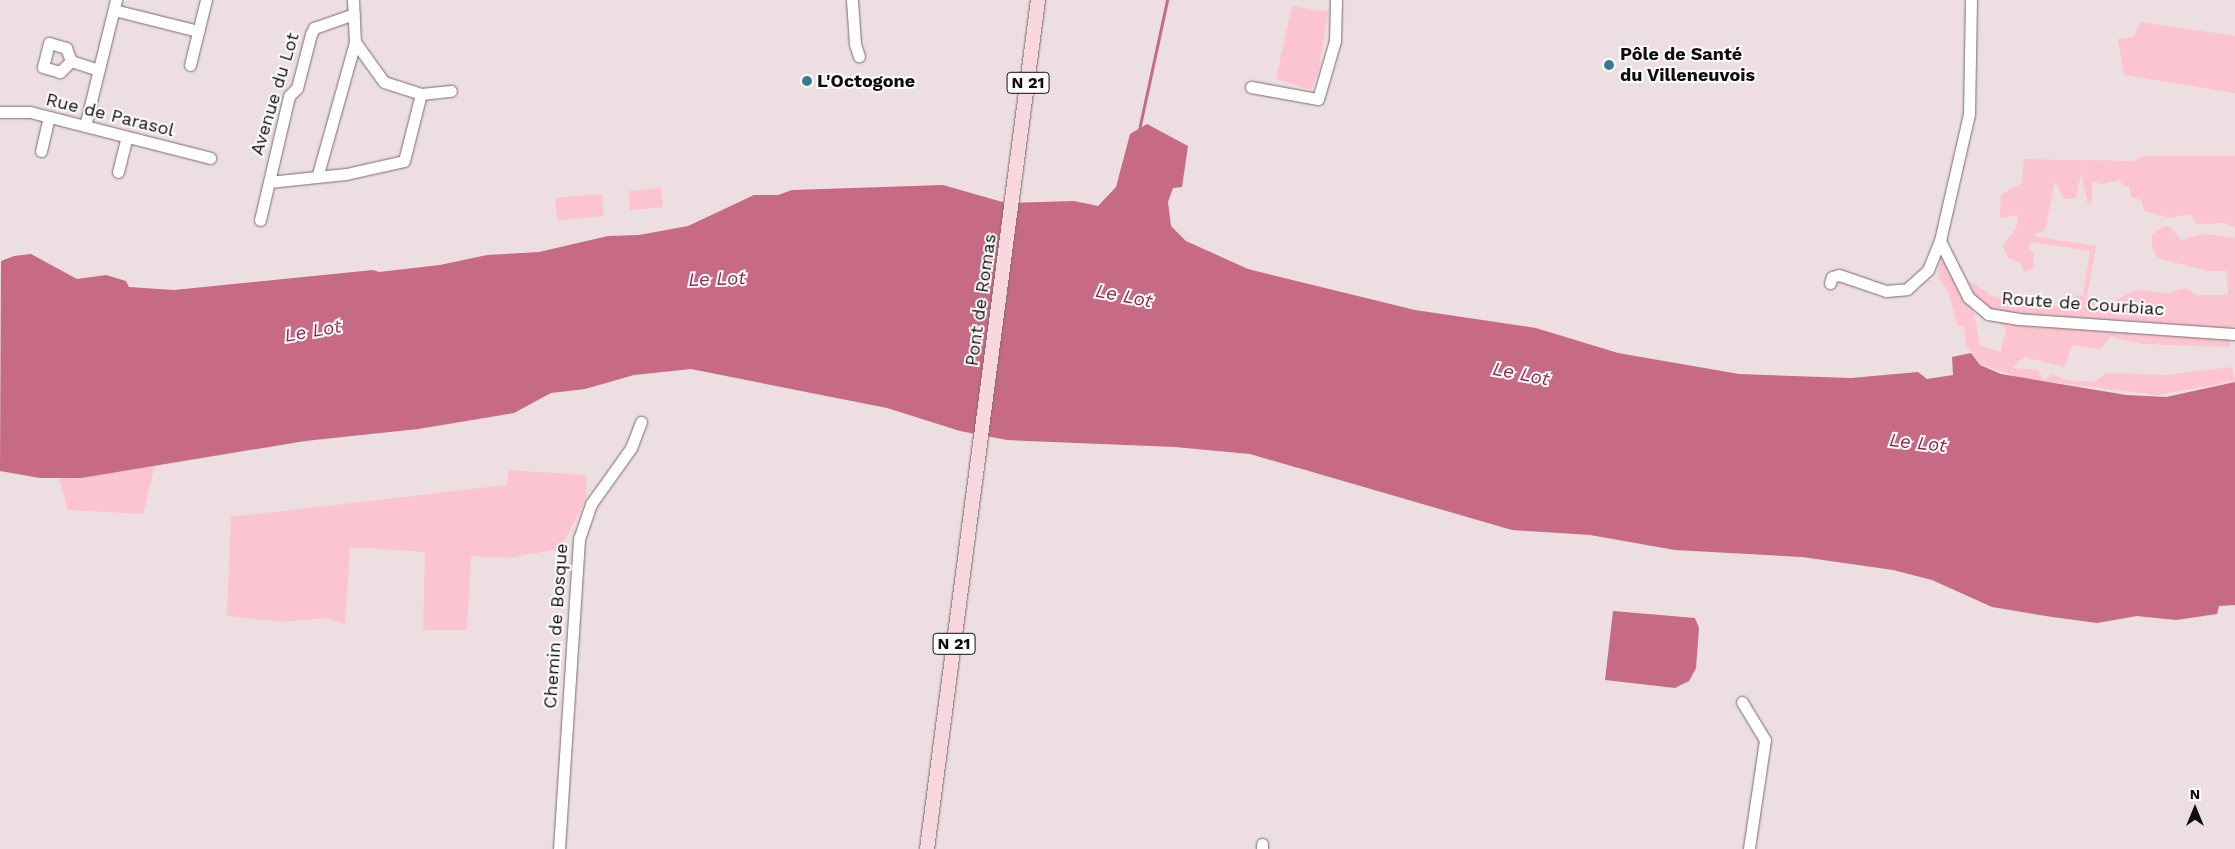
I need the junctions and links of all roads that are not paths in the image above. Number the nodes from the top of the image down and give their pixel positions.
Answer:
1 (206, 0) edge
2 (353, 0) edge
3 (852, 0) edge
4 (1038, 0) edge
5 (1336, 0) edge
6 (1971, 0) edge
7 (115, 5) edge
8 (354, 14) junction
9 (198, 31) junction
10 (355, 42) junction
11 (859, 56) dead end
12 (71, 61) dead end
13 (190, 65) dead end
14 (99, 70) junction
15 (1251, 87) dead end
16 (451, 91) dead end
17 (421, 94) junction
18 (0, 112) edge
19 (49, 117) junction
20 (85, 126) junction
21 (127, 137) junction
22 (41, 151) dead end
23 (210, 158) dead end
24 (118, 172) dead end
25 (318, 174) junction
26 (269, 182) junction
27 (260, 220) dead end
28 (1940, 241) junction
29 (1830, 283) dead end
30 (2235, 334) edge
31 (641, 422) dead end
32 (1742, 702) dead end
33 (559, 849) edge
34 (927, 849) edge
35 (1748, 849) edge

1 - 9 street
2 - 8 street
3 - 11 street
4 - 34 main road, Pont de Romas / N 21
5 - 15 street
6 - 28 street
7 - 9 street
7 - 14 street
8 - 10 street
8 - 26 street, Avenue du Lot
9 - 13 street
10 - 17 street
10 - 25 street
12 - 14 street
14 - 20 street
16 - 17 street
17 - 25 street, Avenue du Lot
18 - 19 street, Rue de Parasol
19 - 20 street, Rue de Parasol
19 - 22 street
20 - 21 street, Rue de Parasol
21 - 23 street, Rue de Parasol
21 - 24 street
25 - 26 street, Avenue du Lot
26 - 27 street, Avenue du Lot
28 - 29 street
28 - 30 street, Route de Courbiac
31 - 33 street, Chemin de Bosque
32 - 35 street

